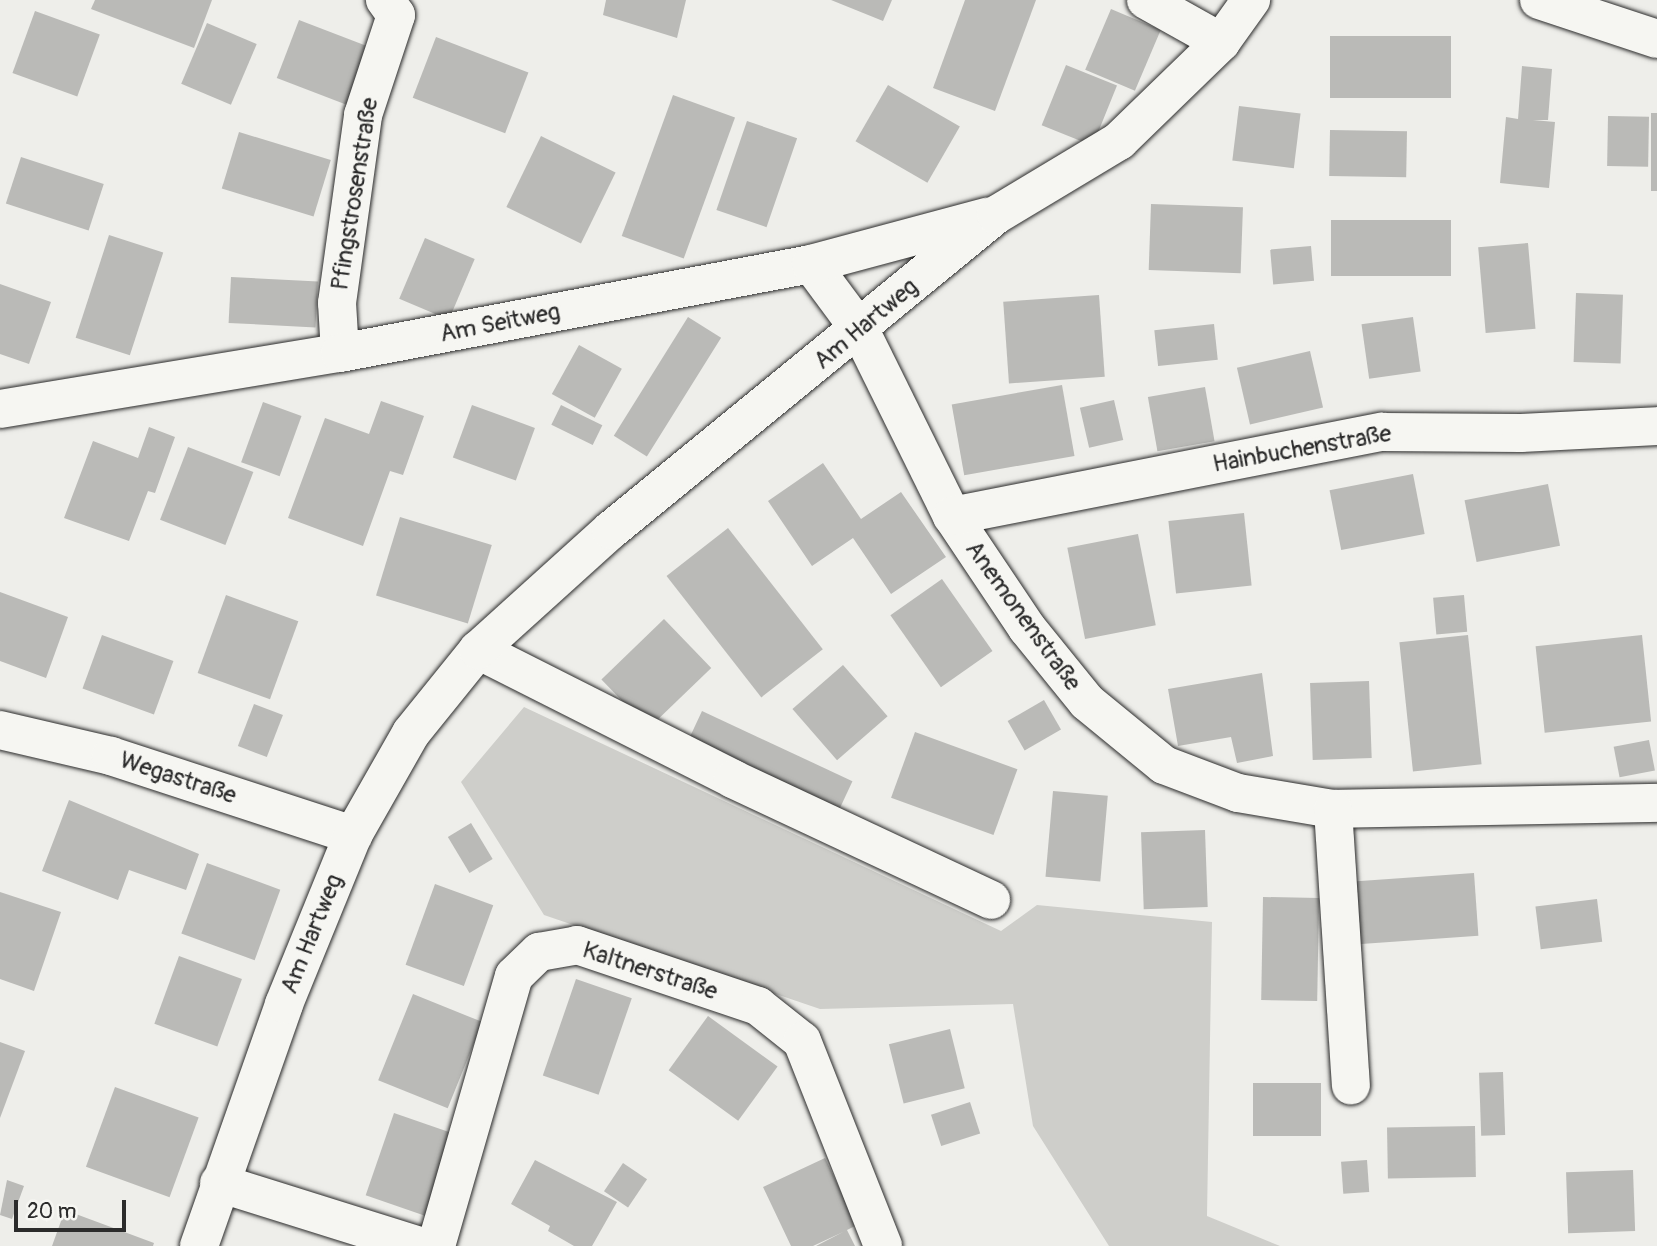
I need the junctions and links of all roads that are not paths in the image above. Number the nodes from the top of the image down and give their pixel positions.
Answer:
1 (385, 0) edge
2 (1146, 0) edge
3 (1251, 0) edge
4 (1539, 0) edge
5 (1657, 40) edge
6 (1221, 42) junction
7 (996, 215) junction
8 (811, 264) junction
9 (860, 330) junction
10 (340, 353) junction
11 (0, 409) edge
12 (1657, 426) edge
13 (952, 516) junction
14 (478, 650) junction
15 (0, 730) edge
16 (1657, 803) edge
17 (1333, 809) junction
18 (353, 835) junction
19 (990, 900) dead end
20 (1351, 1085) dead end
21 (219, 1183) junction
22 (199, 1246) edge
23 (420, 1246) edge
24 (436, 1246) edge
25 (883, 1246) edge

1 - 10 street, Pfingstrosenstraße
2 - 6 street
3 - 6 street, Am Hartweg
4 - 5 street
6 - 7 street, Am Hartweg
7 - 8 street, Am Seitweg
7 - 9 street, Am Hartweg
8 - 9 street, Anemonenstraße
8 - 10 street, Am Seitweg
9 - 13 street, Anemonenstraße
9 - 14 street, Am Hartweg
10 - 11 street, Am Seitweg
12 - 13 street, Hainbuchenstraße
13 - 17 street, Anemonenstraße
14 - 18 street, Am Hartweg
14 - 19 street
15 - 18 street, Wegastraße
16 - 17 street, Anemonenstraße
17 - 20 street
18 - 21 street, Am Hartweg
21 - 22 street, Am Hartweg
21 - 23 street
24 - 25 street, Kaltnerstraße

